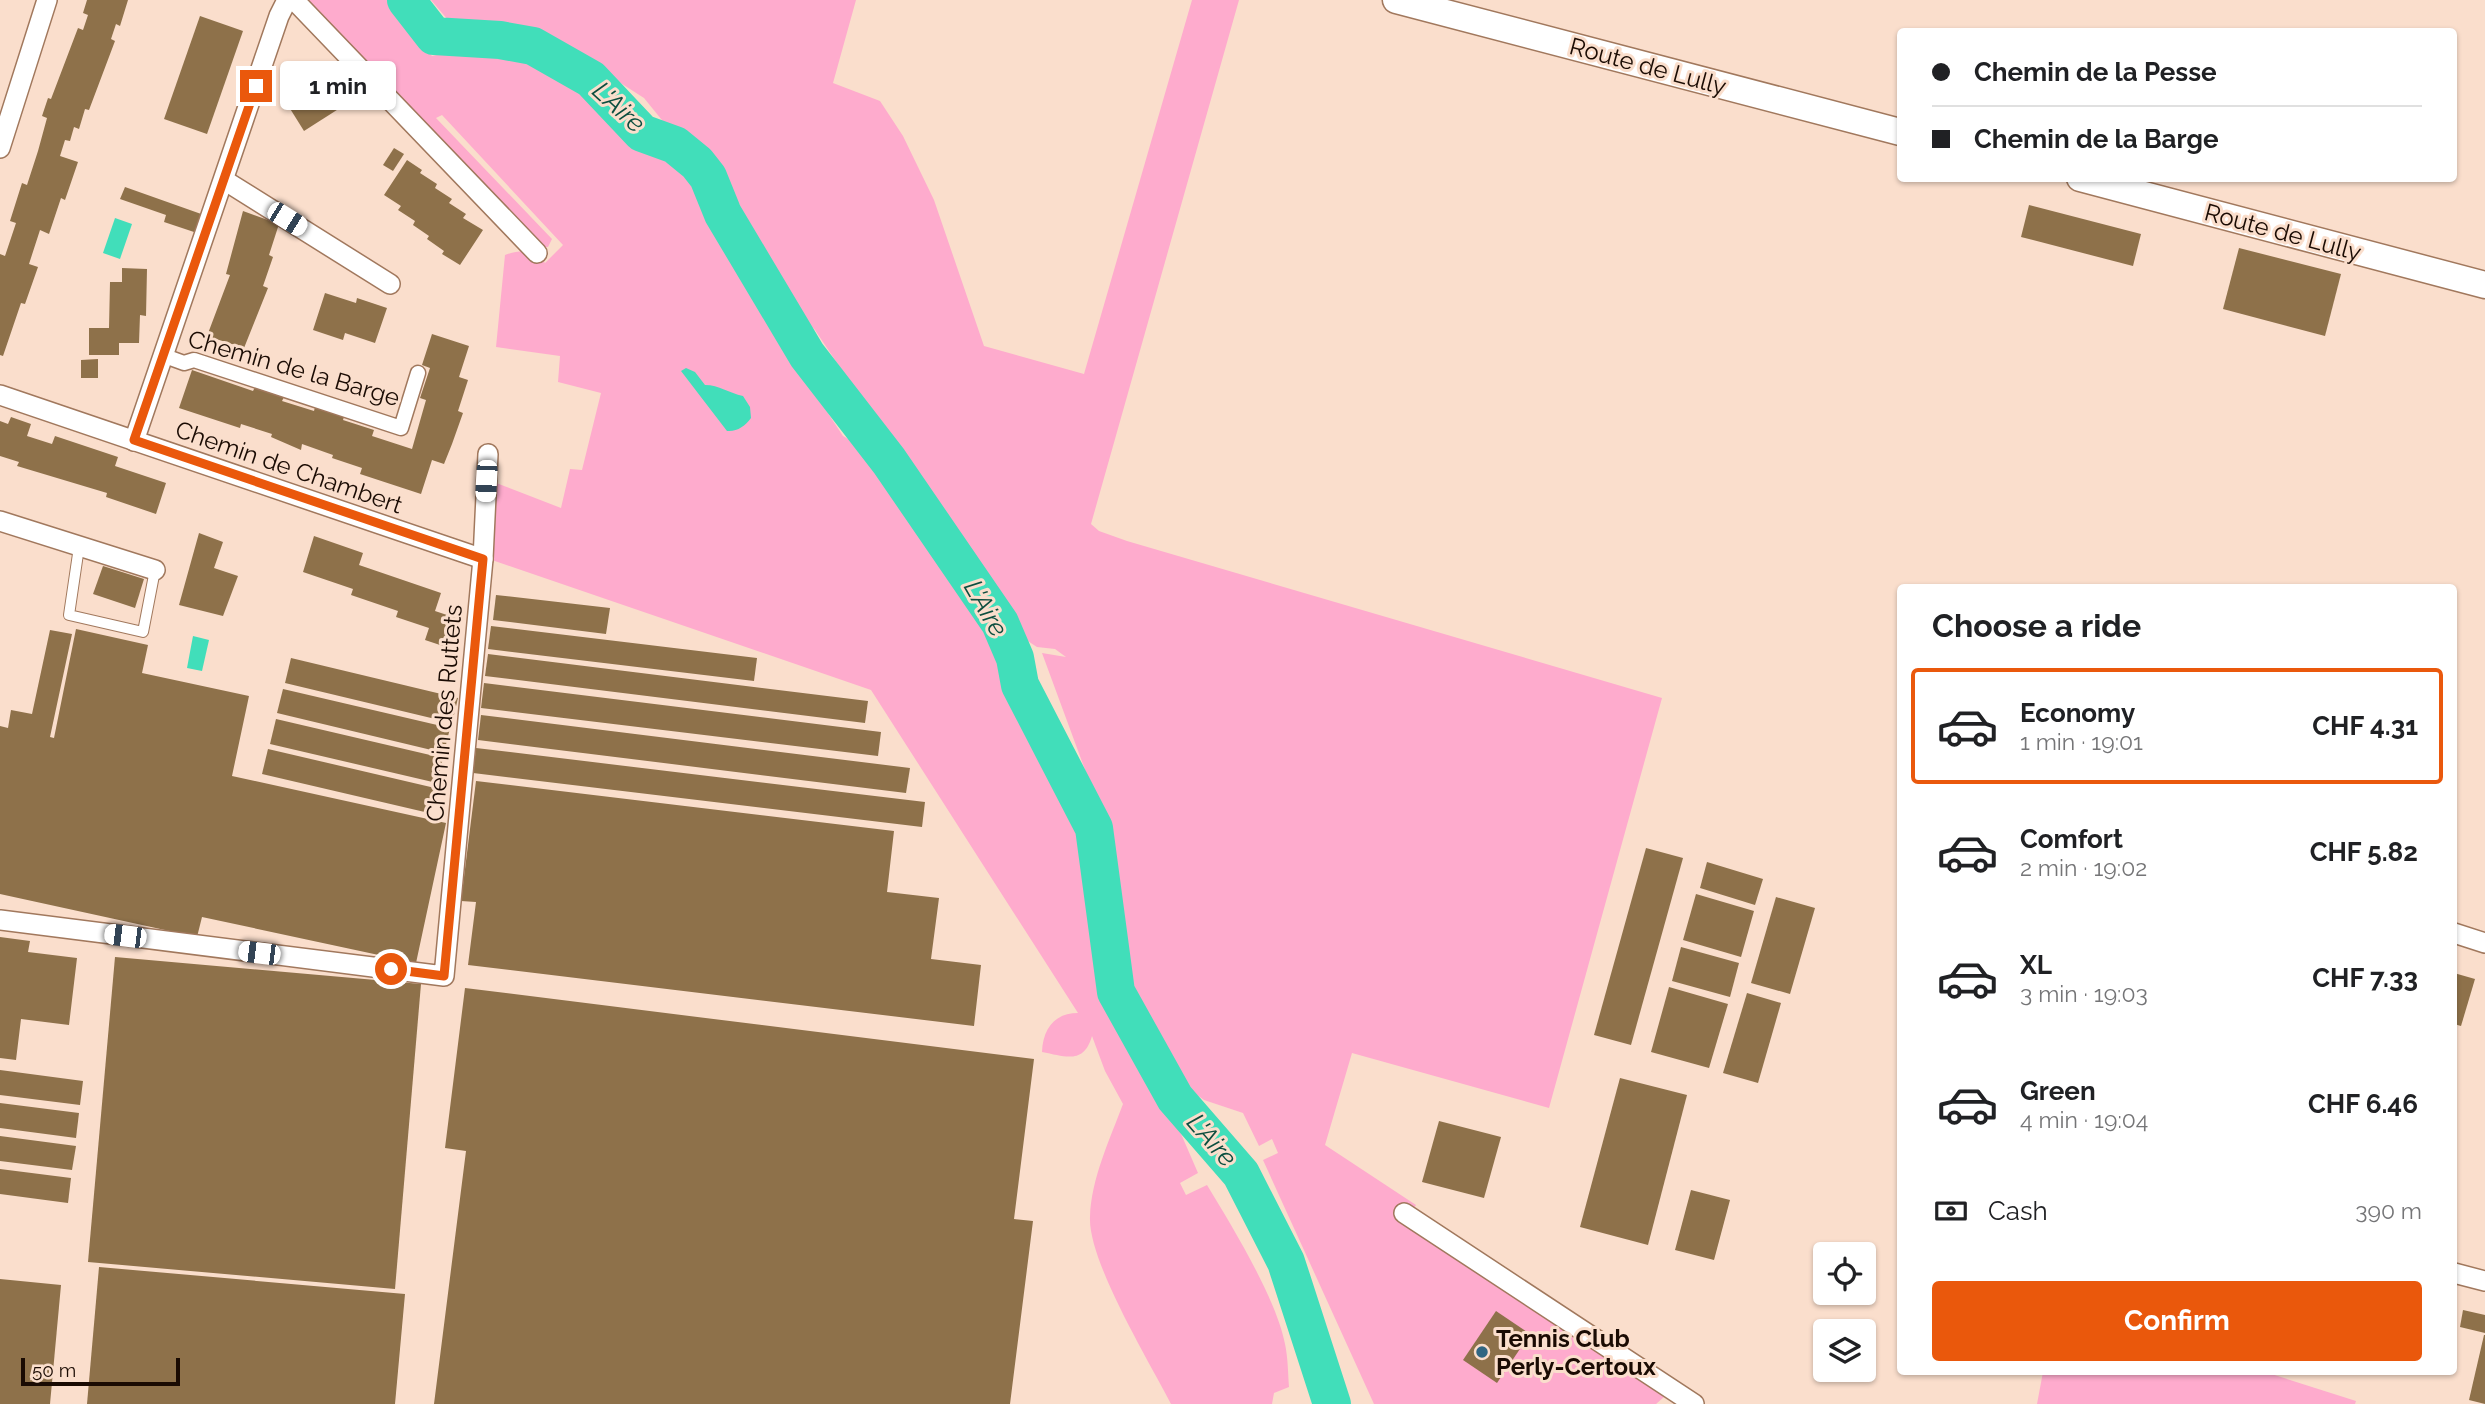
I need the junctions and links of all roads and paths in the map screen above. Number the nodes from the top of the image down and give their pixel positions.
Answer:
1 (47, 0) edge
2 (288, 0) edge
3 (294, 0) edge
4 (1396, 0) edge
5 (1897, 131) edge
6 (0, 148) edge
7 (224, 180) junction
8 (2095, 182) edge
9 (537, 253) dead end
10 (390, 284) dead end
11 (2485, 285) edge
12 (162, 355) junction
13 (418, 373) dead end
14 (0, 395) edge
15 (134, 440) junction
16 (488, 454) dead end
17 (0, 521) edge
18 (79, 547) junction
19 (483, 559) junction
20 (155, 570) joint
21 (0, 920) edge
22 (2457, 934) edge
23 (2485, 943) edge
24 (1404, 1213) dead end
25 (2457, 1274) edge
26 (2485, 1281) edge
27 (1694, 1404) edge

1 - 6 street
2 - 7 street, Chemin de la Barge
3 - 9 street
4 - 5 main road, Route de Lully
7 - 10 street
7 - 12 street, Chemin de la Barge
8 - 11 main road, Route de Lully
12 - 13 street, Chemin de la Barge
12 - 15 street, Chemin de la Barge
14 - 15 street, Chemin de Chambert
15 - 19 street, Chemin de Chambert
16 - 19 street, Chemin des Ruttets
17 - 18 street
18 - 20 street
18 - 20 lane
19 - 21 street, Chemin des Ruttets
22 - 23 street
24 - 27 street
25 - 26 street

